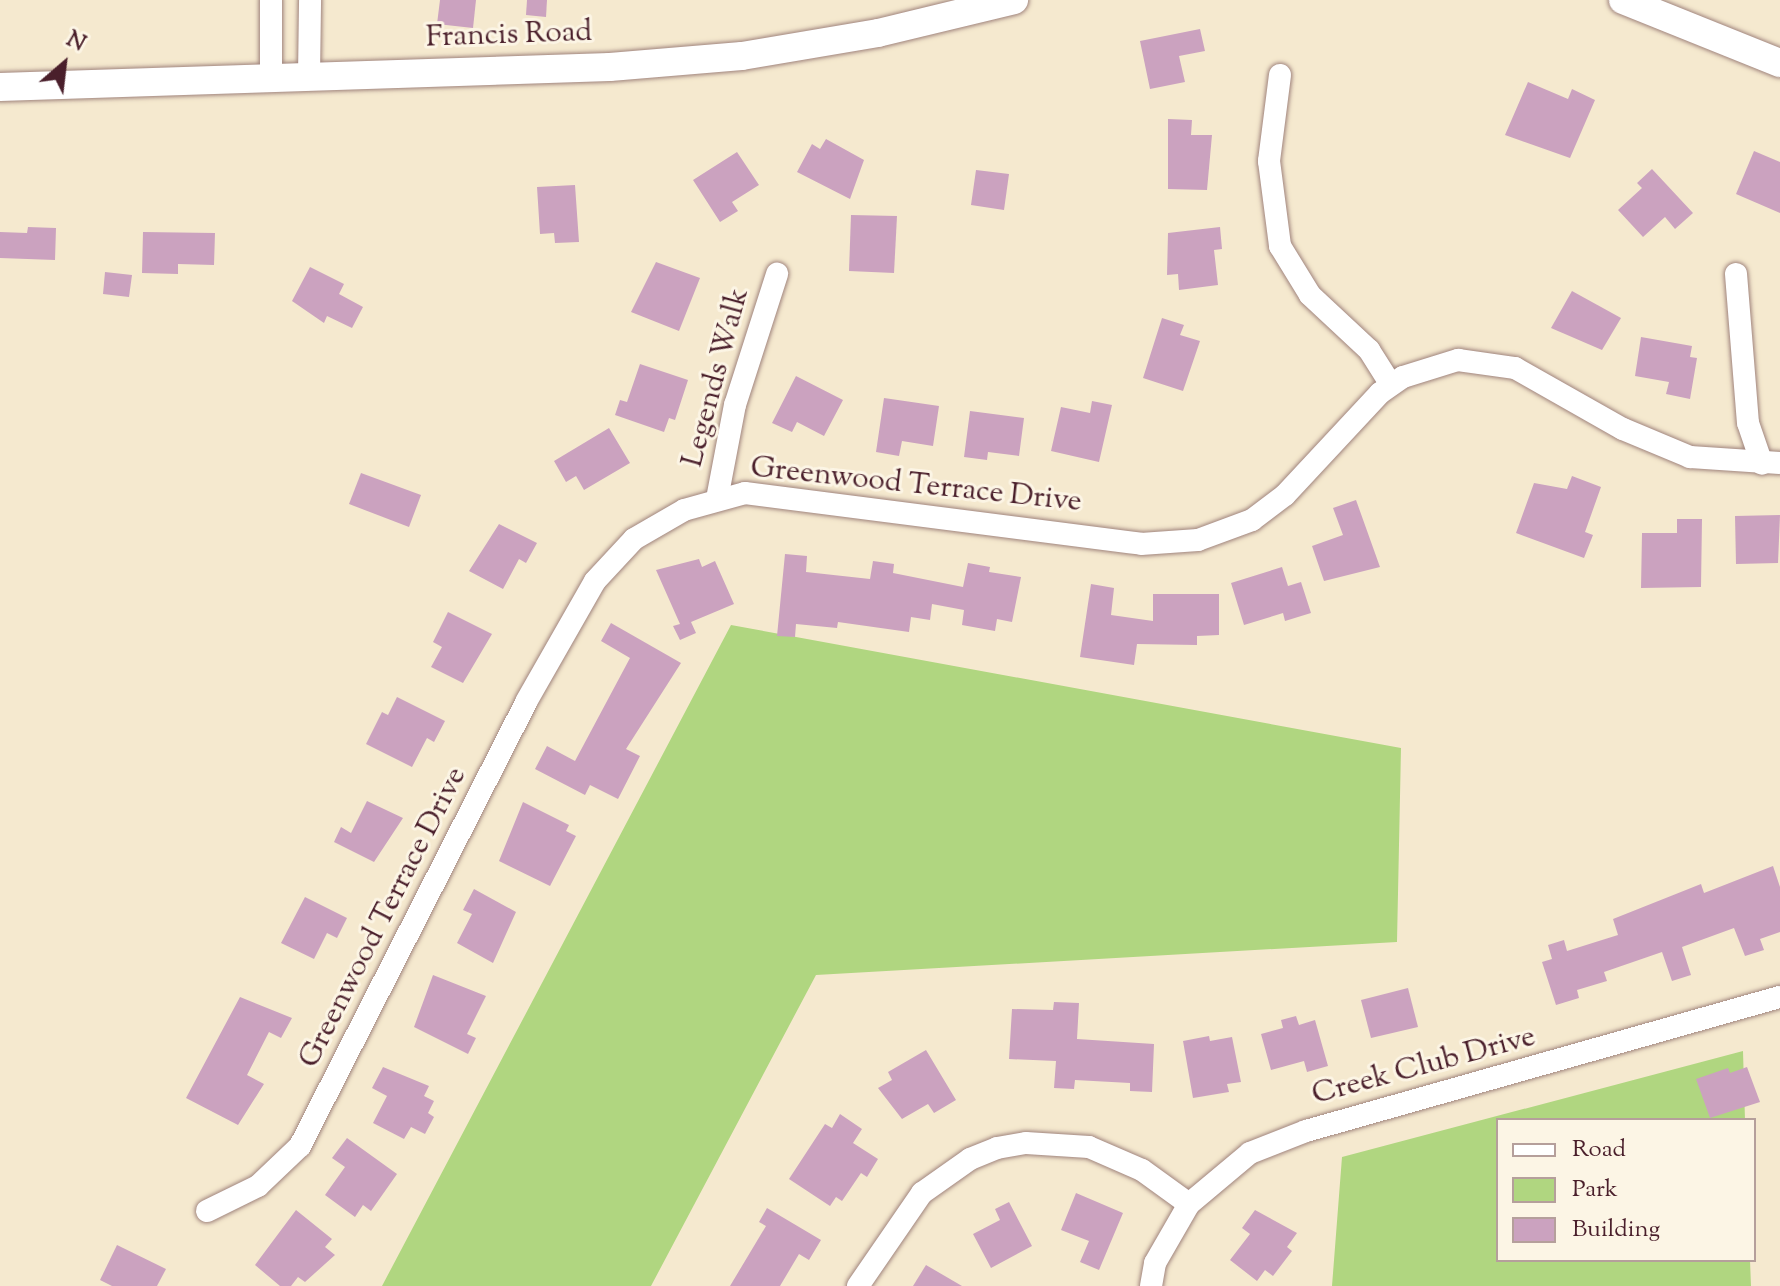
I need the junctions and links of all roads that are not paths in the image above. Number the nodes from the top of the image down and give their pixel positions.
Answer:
1 (271, 0) edge
2 (310, 0) edge
3 (1014, 0) edge
4 (1623, 0) edge
5 (1780, 63) edge
6 (1280, 75) dead end
7 (309, 76) junction
8 (271, 77) junction
9 (0, 87) edge
10 (777, 274) dead end
11 (1736, 274) dead end
12 (1391, 385) junction
13 (1771, 463) edge
14 (717, 499) junction
15 (1780, 997) edge
16 (1189, 1204) junction
17 (207, 1211) dead end
18 (858, 1286) edge
19 (1151, 1286) edge

1 - 8 street
2 - 7 street
3 - 7 street, Francis Road
4 - 5 street
6 - 12 street
7 - 8 street, Francis Road
8 - 9 street, Francis Road
10 - 14 street, Legends Walk
11 - 13 street
12 - 13 street, Greenwood Terrace Drive
12 - 14 street, Greenwood Terrace Drive
14 - 17 street, Greenwood Terrace Drive
15 - 16 street, Creek Club Drive
16 - 18 street
16 - 19 street, Creek Club Drive

